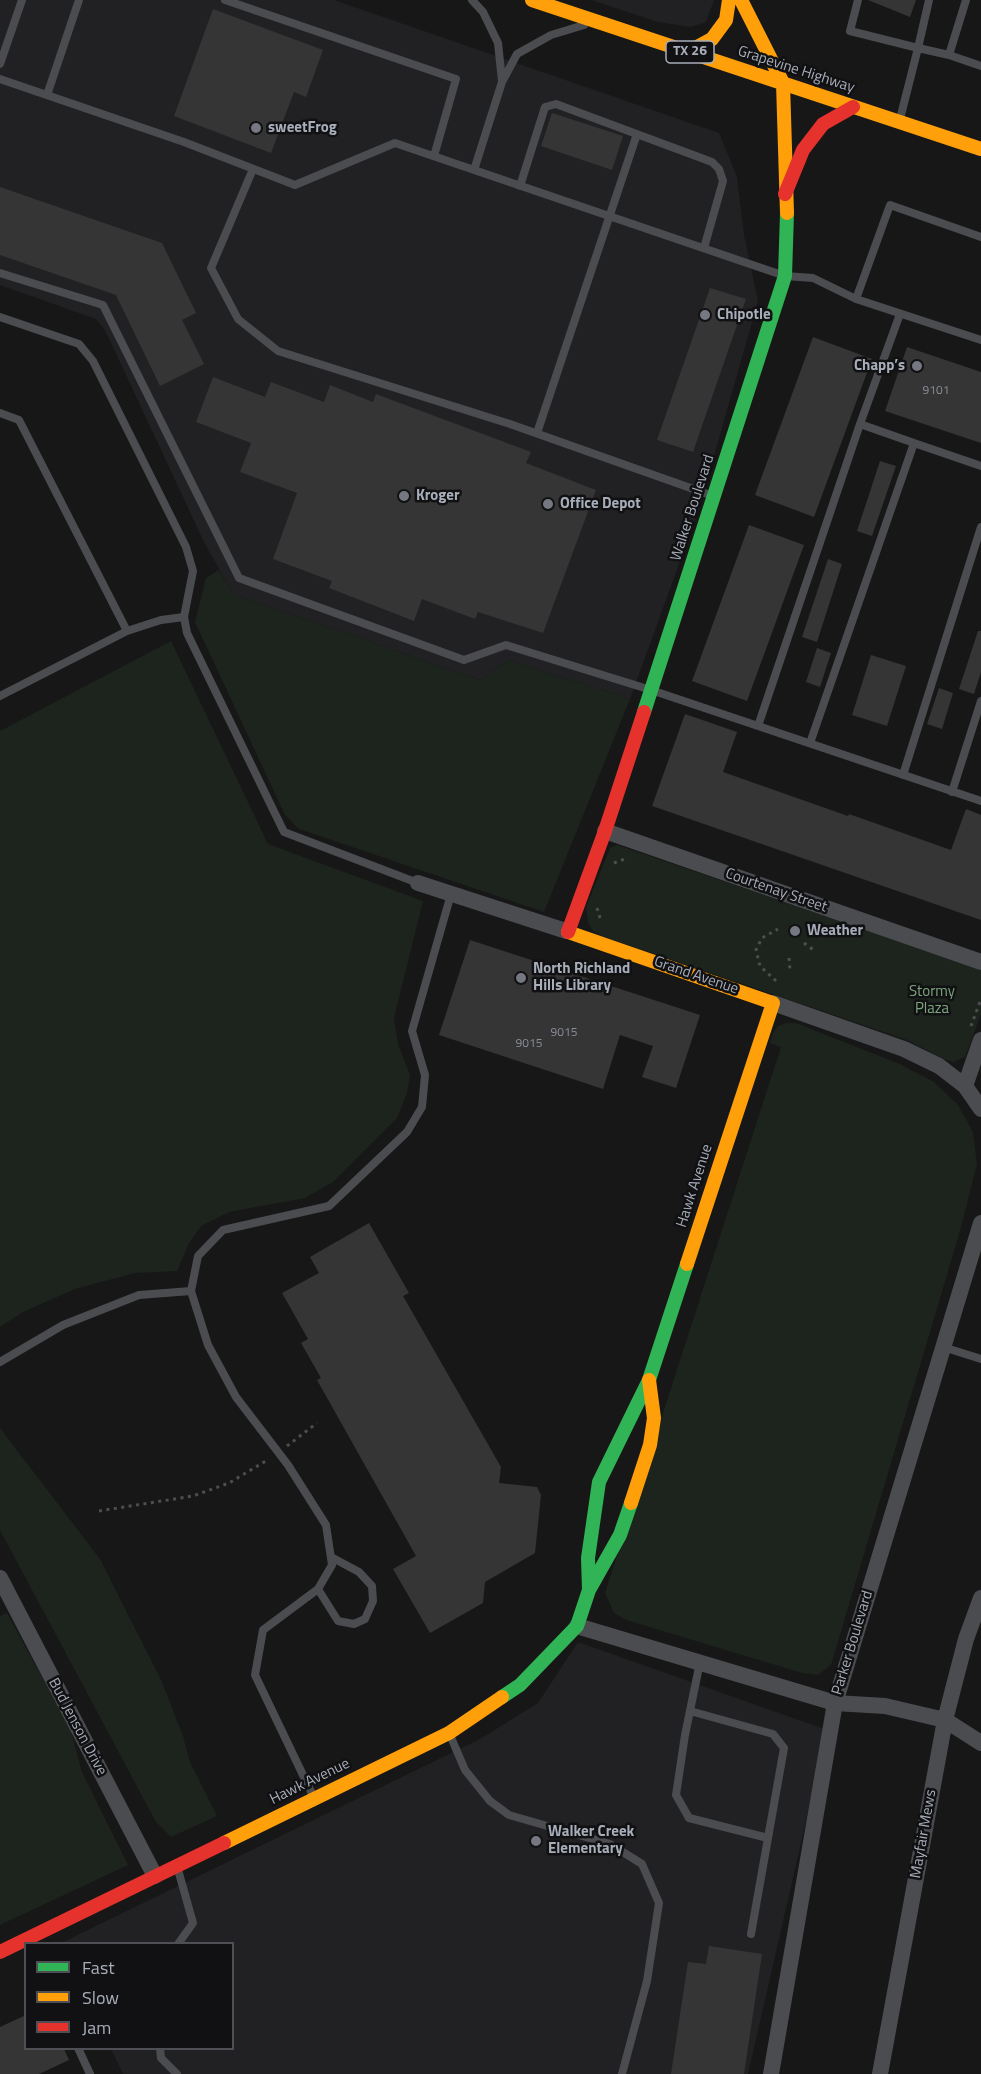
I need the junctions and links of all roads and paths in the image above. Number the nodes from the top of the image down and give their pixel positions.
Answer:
1 (22, 0) edge
2 (79, 0) edge
3 (225, 0) edge
4 (472, 0) edge
5 (532, 0) edge
6 (729, 0) edge
7 (741, 0) edge
8 (858, 0) edge
9 (929, 0) edge
10 (966, 0) edge
11 (597, 21) junction
12 (918, 48) junction
13 (688, 52) junction
14 (949, 55) junction
15 (0, 64) edge
16 (981, 66) edge
17 (0, 78) edge
18 (502, 82) junction
19 (783, 83) junction
20 (47, 95) junction
21 (854, 107) junction
22 (899, 122) junction
23 (637, 134) junction
24 (981, 149) edge
25 (434, 156) junction
26 (253, 169) junction
27 (474, 170) junction
28 (520, 186) junction
29 (785, 194) junction
30 (610, 216) junction
31 (981, 237) edge
32 (704, 248) junction
33 (0, 273) edge
34 (785, 276) junction
35 (856, 299) junction
36 (900, 314) junction
37 (0, 317) edge
38 (981, 340) edge
39 (0, 413) edge
40 (860, 424) junction
41 (537, 433) junction
42 (914, 443) junction
43 (981, 466) edge
44 (714, 496) junction
45 (981, 527) edge
46 (184, 617) junction
47 (127, 631) junction
48 (651, 690) junction
49 (0, 696) edge
50 (981, 701) edge
51 (758, 726) junction
52 (810, 743) junction
53 (903, 775) junction
54 (952, 792) junction
55 (981, 801) edge
56 (605, 831) junction
57 (637, 861) dead end
58 (609, 866) dead end
59 (418, 883) joint
60 (450, 894) junction
61 (600, 899) dead end
62 (604, 926) dead end
63 (778, 928) dead end
64 (566, 931) junction
65 (804, 943) dead end
66 (815, 951) dead end
67 (789, 958) dead end
68 (981, 962) edge
69 (790, 970) dead end
70 (767, 983) dead end
71 (776, 991) junction
72 (981, 1040) edge
73 (965, 1086) junction
74 (981, 1109) edge
75 (981, 1223) edge
76 (191, 1292) junction
77 (943, 1347) junction
78 (981, 1359) edge
79 (0, 1362) edge
80 (649, 1380) junction
81 (317, 1423) dead end
82 (279, 1453) junction
83 (99, 1511) dead end
84 (330, 1557) junction
85 (1, 1583) edge
86 (318, 1589) junction
87 (589, 1590) junction
88 (981, 1598) edge
89 (577, 1626) junction
90 (700, 1662) junction
91 (835, 1703) junction
92 (690, 1711) junction
93 (945, 1720) junction
94 (449, 1733) junction
95 (981, 1743) edge
96 (314, 1798) junction
97 (768, 1838) junction
98 (177, 1866) junction
99 (155, 1876) junction
100 (751, 1934) dead end
101 (24, 1942) edge
102 (179, 1942) edge
103 (0, 1952) edge
104 (78, 2050) edge
105 (160, 2050) edge
106 (90, 2074) edge
107 (177, 2074) edge
108 (622, 2074) edge
109 (771, 2074) edge
110 (880, 2074) edge

1 - 15 lane
2 - 20 lane
3 - 25 lane
4 - 18 lane
5 - 11 street, Grapevine Highway / TX 26
6 - 13 street
7 - 19 street
8 - 12 lane
9 - 12 lane
10 - 14 lane
11 - 13 street, Grapevine Highway / TX 26
11 - 18 lane
12 - 14 lane
12 - 22 lane
13 - 19 street, Grapevine Highway / TX 26
14 - 16 lane
17 - 20 lane
18 - 27 lane
19 - 21 street, Grapevine Highway / TX 26
19 - 29 street, Walker Boulevard
20 - 26 lane
21 - 22 street, Grapevine Highway / TX 26
21 - 29 street
22 - 24 street, Grapevine Highway / TX 26
23 - 28 lane
23 - 30 lane
23 - 32 lane
25 - 26 lane
25 - 27 lane
26 - 41 lane
27 - 28 lane
28 - 30 lane
29 - 34 street, Walker Boulevard
30 - 32 lane
30 - 41 lane
31 - 35 lane
32 - 34 lane
33 - 48 lane
34 - 35 lane
34 - 44 street, Walker Boulevard
35 - 36 lane
36 - 38 lane
36 - 40 lane
37 - 46 lane
39 - 47 lane
40 - 42 lane
40 - 51 lane
41 - 44 lane
42 - 43 lane
42 - 52 lane
44 - 48 street, Walker Boulevard
45 - 53 lane
46 - 47 lane
46 - 59 lane
47 - 49 lane
48 - 51 lane
48 - 56 street, Walker Boulevard
50 - 54 lane
51 - 52 lane
52 - 53 lane
53 - 54 lane
54 - 55 lane
56 - 64 street, Walker Boulevard
56 - 68 street, Courtenay Street
57 - 58 path
59 - 60 street, Grand Avenue
60 - 64 street, Grand Avenue
60 - 76 lane
61 - 62 path
63 - 71 path
64 - 71 street, Grand Avenue
65 - 66 path
67 - 69 path
70 - 71 path
71 - 73 street, Grand Avenue
71 - 80 street, Hawk Avenue
72 - 73 street
73 - 74 street
75 - 77 street, Parker Boulevard
76 - 79 lane
76 - 82 lane
77 - 78 lane
77 - 91 street, Parker Boulevard
80 - 87 street, Hawk Avenue
80 - 87 street, Hawk Avenue
81 - 82 path
82 - 83 path
82 - 84 lane
84 - 86 lane
84 - 86 lane
85 - 99 street, Bud Jenson Drive
86 - 96 lane
87 - 89 street, Hawk Avenue
88 - 93 street, Mayfair Mews
89 - 90 street
89 - 94 street, Hawk Avenue
90 - 91 street
90 - 92 lane
91 - 93 street
91 - 109 street, Parker Boulevard
92 - 97 lane
92 - 97 lane
93 - 95 street
93 - 110 street, Mayfair Mews
94 - 96 street, Hawk Avenue
94 - 108 lane
96 - 98 street, Hawk Avenue
97 - 100 lane
98 - 99 street, Hawk Avenue
98 - 102 lane
99 - 101 street, Hawk Avenue
101 - 103 street, Hawk Avenue
104 - 106 lane
105 - 107 lane

